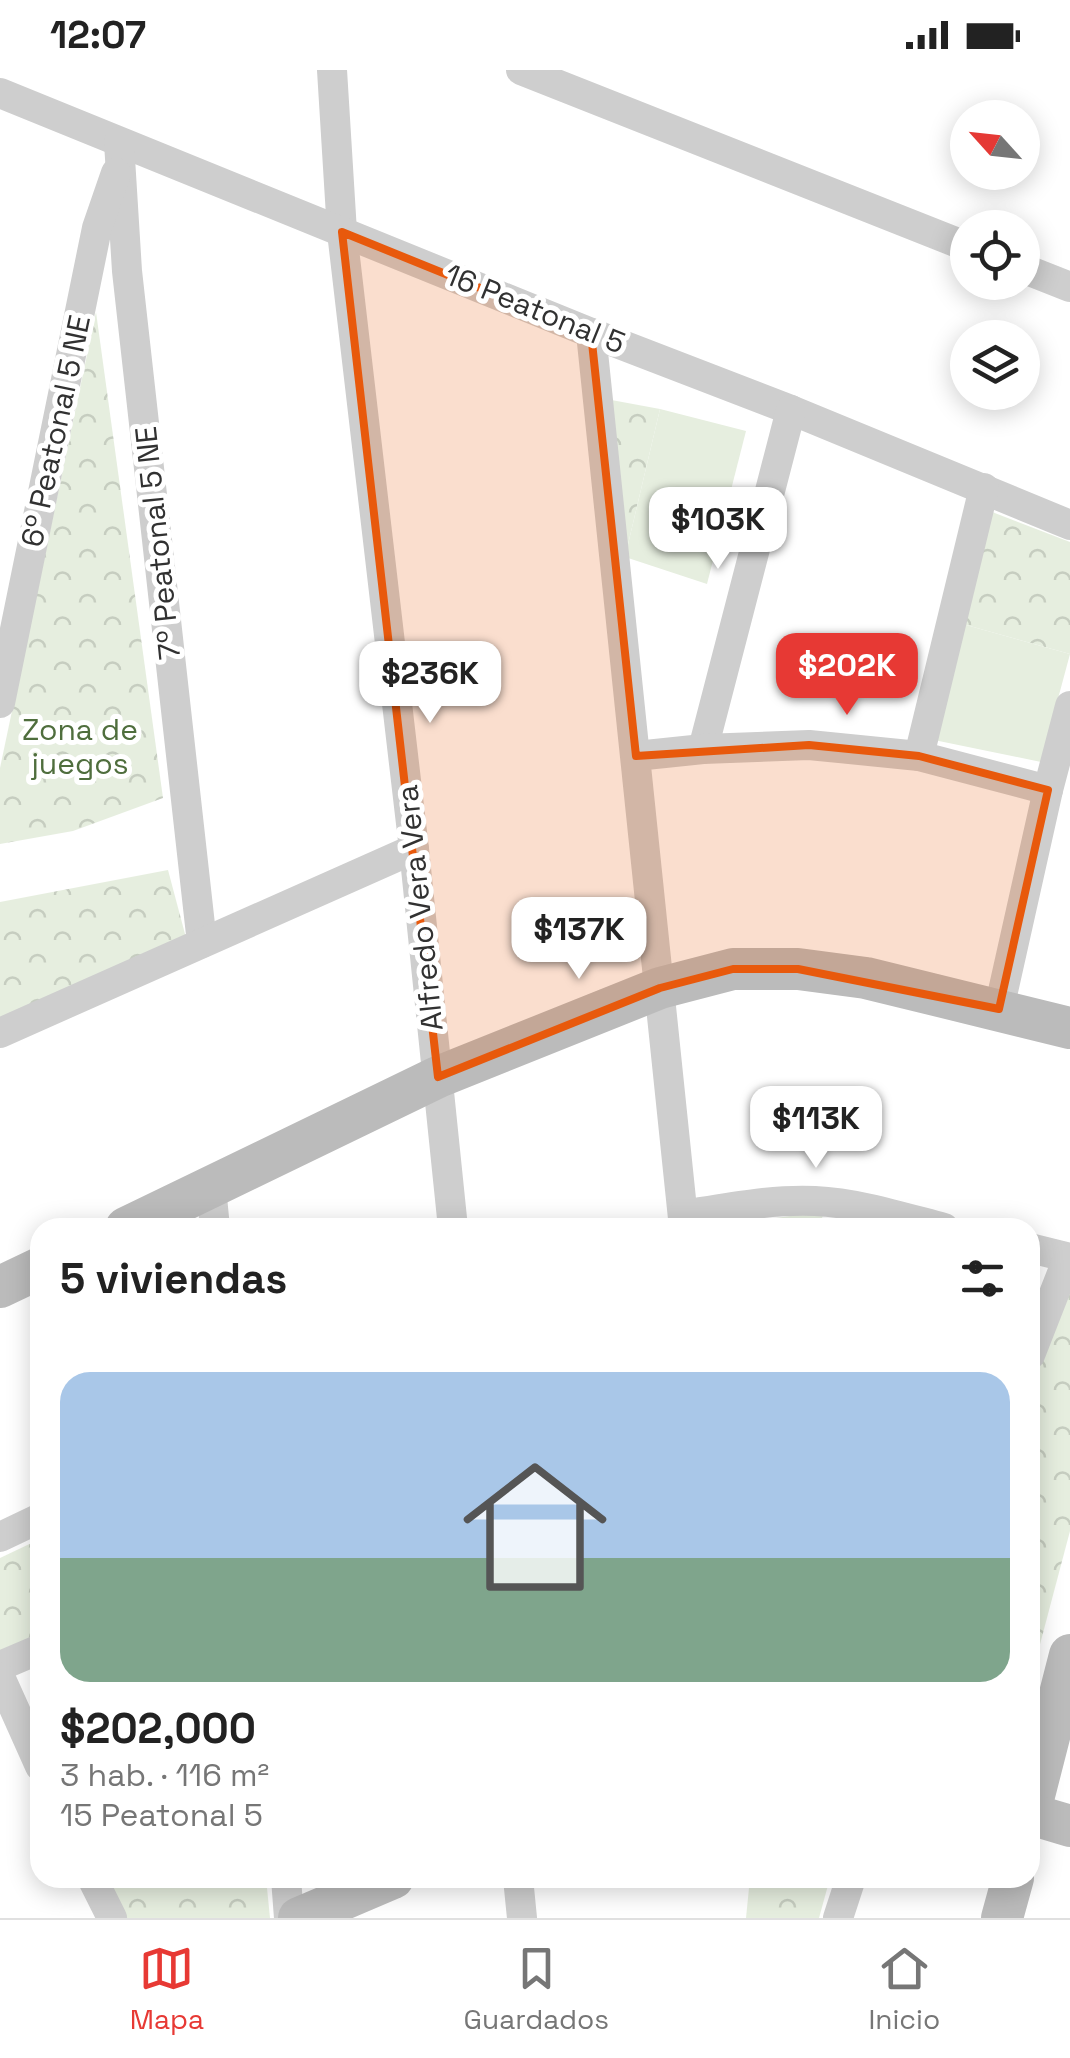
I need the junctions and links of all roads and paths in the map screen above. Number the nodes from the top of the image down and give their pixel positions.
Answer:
1 (332, 70) edge
2 (520, 70) edge
3 (0, 93) edge
4 (120, 151) junction
5 (342, 232) junction
6 (950, 240) edge
7 (1040, 275) edge
8 (1070, 287) edge
9 (591, 332) junction
10 (791, 410) junction
11 (984, 488) junction
12 (1070, 525) edge
13 (0, 702) edge
14 (1070, 706) edge
15 (703, 750) junction
16 (636, 756) junction
17 (920, 756) junction
18 (1048, 790) junction
19 (414, 849) junction
20 (202, 943) junction
21 (660, 988) junction
22 (999, 1009) junction
23 (1070, 1028) edge
24 (0, 1034) edge
25 (438, 1077) junction
26 (213, 1207) edge
27 (167, 1218) edge
28 (452, 1218) edge
29 (684, 1218) edge
30 (696, 1218) edge
31 (859, 1218) edge
32 (1040, 1251) edge
33 (1069, 1258) edge
34 (30, 1273) edge
35 (0, 1288) edge
36 (1040, 1330) edge
37 (30, 1523) edge
38 (0, 1537) edge
39 (30, 1652) edge
40 (1070, 1655) edge
41 (0, 1666) edge
42 (0, 1677) edge
43 (30, 1744) edge
44 (1040, 1773) edge
45 (1040, 1816) edge
46 (1070, 1826) edge
47 (97, 1888) edge
48 (287, 1888) edge
49 (370, 1888) edge
50 (519, 1888) edge
51 (848, 1888) edge
52 (1010, 1888) edge
53 (112, 1918) edge
54 (289, 1918) edge
55 (299, 1918) edge
56 (522, 1918) edge
57 (838, 1918) edge
58 (1002, 1918) edge

1 - 5 street, Alfredo Vera Vera
2 - 6 street
3 - 4 street, 16 Peatonal 5
4 - 5 street, 16 Peatonal 5
4 - 13 street, 6º Peatonal 5 NE
4 - 20 street, 7º Peatonal 5 NE
5 - 9 street, 16 Peatonal 5
5 - 19 street, Alfredo Vera Vera
7 - 8 street
9 - 10 street, 16 Peatonal 5
9 - 16 street
10 - 11 street, 16 Peatonal 5
10 - 15 street
11 - 12 street, 16 Peatonal 5
11 - 17 street
14 - 18 street
15 - 16 street
15 - 17 street
16 - 21 street
17 - 18 street
18 - 22 street
19 - 20 street
19 - 25 street, Alfredo Vera Vera
20 - 24 street
21 - 22 street
21 - 25 street
21 - 29 street
22 - 23 street
25 - 26 street
25 - 28 street, Alfredo Vera Vera
26 - 27 street
30 - 31 street
32 - 33 street
33 - 36 street
34 - 35 street
37 - 38 street
39 - 41 street
40 - 44 street
42 - 43 street
45 - 46 street
47 - 53 street
48 - 54 street
49 - 55 street
50 - 56 street
51 - 57 street
52 - 58 street

